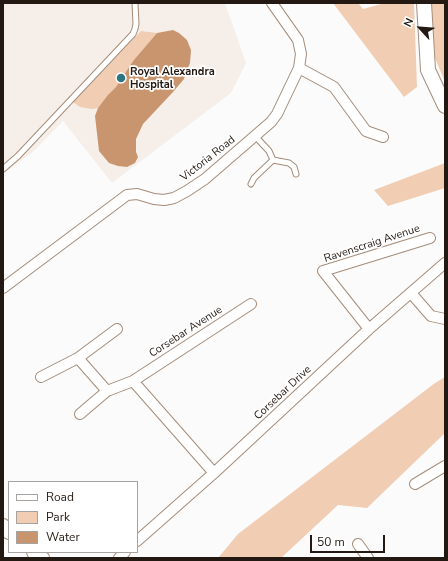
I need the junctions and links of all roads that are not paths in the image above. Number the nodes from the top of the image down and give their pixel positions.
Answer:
1 (135, 3) edge
2 (272, 3) edge
3 (424, 3) edge
4 (299, 68) junction
5 (445, 106) edge
6 (255, 136) junction
7 (383, 137) dead end
8 (273, 160) junction
9 (3, 169) edge
10 (296, 174) dead end
11 (251, 184) dead end
12 (430, 238) dead end
13 (445, 263) edge
14 (3, 288) edge
15 (411, 293) junction
16 (251, 304) dead end
17 (445, 319) edge
18 (117, 329) dead end
19 (369, 329) junction
20 (78, 358) junction
21 (41, 377) dead end
22 (134, 381) junction
23 (107, 391) junction
24 (80, 414) dead end
25 (445, 466) edge
26 (214, 473) junction
27 (415, 484) dead end
28 (138, 540) edge
29 (358, 544) dead end
30 (368, 558) edge

1 - 9 lane
2 - 4 street, Victoria Road
3 - 5 street
4 - 6 street, Victoria Road
4 - 7 street
6 - 8 lane
6 - 14 street, Victoria Road
8 - 10 lane
8 - 11 lane
12 - 19 street, Ravenscraig Avenue
13 - 15 street, Corsebar Drive
15 - 17 street
15 - 19 street, Corsebar Drive
16 - 22 street, Corsebar Avenue
18 - 20 street
19 - 26 street, Corsebar Drive
20 - 21 street
20 - 23 street
22 - 23 street, Corsebar Avenue
22 - 26 street
23 - 24 street, Corsebar Avenue
25 - 27 street
26 - 28 street, Corsebar Drive
29 - 30 street

